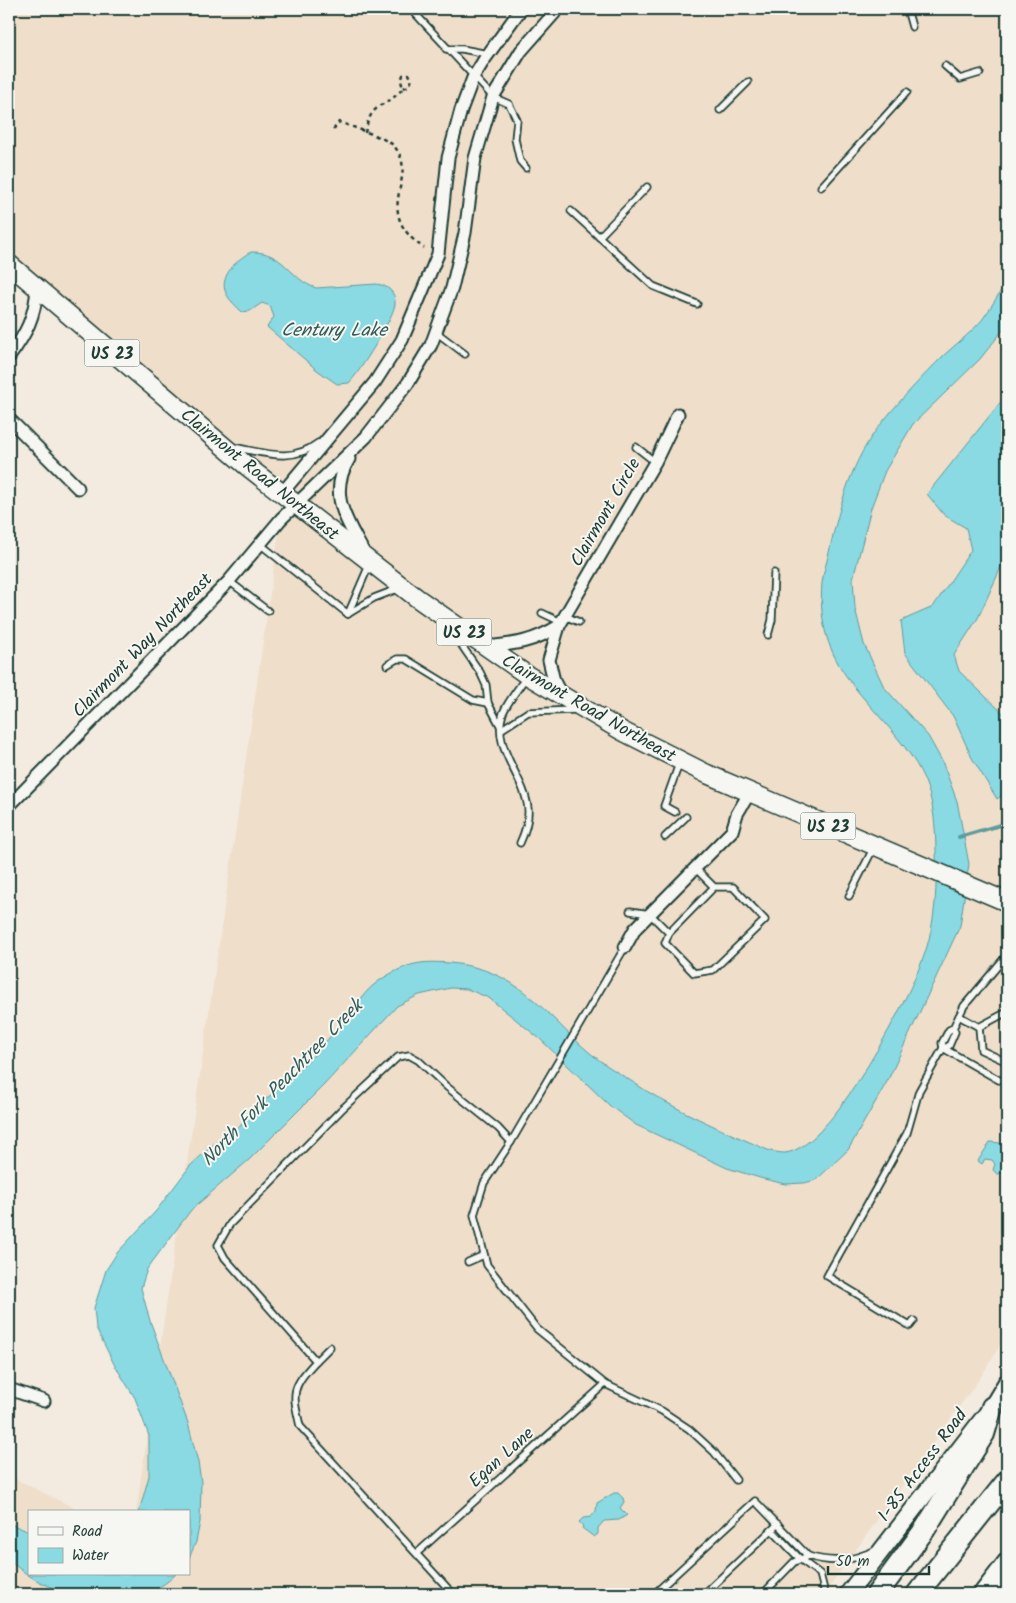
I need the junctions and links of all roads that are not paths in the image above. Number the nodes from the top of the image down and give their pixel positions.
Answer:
1 (411, 9) edge
2 (521, 9) edge
3 (558, 9) edge
4 (907, 9) edge
5 (912, 27) dead end
6 (446, 49) junction
7 (488, 54) junction
8 (945, 66) dead end
9 (980, 73) dead end
10 (473, 78) junction
11 (748, 82) dead end
12 (907, 92) dead end
13 (492, 97) junction
14 (720, 110) dead end
15 (526, 168) dead end
16 (647, 187) dead end
17 (822, 187) dead end
18 (571, 211) dead end
19 (599, 237) junction
20 (9, 264) edge
21 (37, 288) junction
22 (697, 304) dead end
23 (436, 332) junction
24 (465, 354) dead end
25 (9, 356) edge
26 (678, 414) dead end
27 (9, 419) edge
28 (336, 429) junction
29 (366, 436) junction
30 (223, 446) junction
31 (636, 447) dead end
32 (655, 462) junction
33 (78, 488) dead end
34 (282, 493) junction
35 (296, 505) junction
36 (260, 544) junction
37 (367, 559) junction
38 (774, 573) dead end
39 (229, 581) junction
40 (403, 587) junction
41 (268, 610) dead end
42 (542, 613) dead end
43 (348, 614) junction
44 (442, 616) junction
45 (562, 621) junction
46 (579, 622) dead end
47 (768, 635) dead end
48 (485, 648) junction
49 (387, 665) dead end
50 (527, 675) junction
51 (562, 696) junction
52 (488, 702) junction
53 (584, 709) junction
54 (502, 729) junction
55 (680, 760) junction
56 (750, 792) junction
57 (9, 806) edge
58 (675, 812) dead end
59 (686, 817) dead end
60 (665, 836) dead end
61 (520, 842) dead end
62 (874, 846) junction
63 (696, 869) junction
64 (714, 887) junction
65 (849, 896) dead end
66 (1004, 900) edge
67 (630, 910) dead end
68 (650, 914) junction
69 (669, 933) junction
70 (625, 947) joint
71 (1007, 955) edge
72 (1007, 1012) edge
73 (959, 1016) junction
74 (979, 1027) junction
75 (943, 1048) junction
76 (1007, 1062) edge
77 (1000, 1080) dead end
78 (511, 1142) junction
79 (484, 1255) junction
80 (468, 1262) dead end
81 (914, 1321) dead end
82 (330, 1347) dead end
83 (316, 1361) junction
84 (1007, 1382) edge
85 (605, 1384) junction
86 (9, 1389) edge
87 (44, 1401) dead end
88 (992, 1407) junction
89 (736, 1480) dead end
90 (1007, 1481) edge
91 (778, 1524) junction
92 (772, 1530) junction
93 (885, 1547) junction
94 (417, 1553) junction
95 (808, 1556) junction
96 (800, 1559) junction
97 (1007, 1564) edge
98 (453, 1594) edge
99 (654, 1594) edge
100 (704, 1594) edge
101 (763, 1594) edge
102 (825, 1594) edge
103 (848, 1594) edge
104 (877, 1594) edge
105 (917, 1594) edge
106 (984, 1594) edge

1 - 6 lane
2 - 7 street
3 - 13 street
4 - 5 lane
6 - 7 lane
6 - 10 lane
7 - 10 street
8 - 9 lane
10 - 13 lane
10 - 28 street
11 - 14 lane
12 - 17 lane
13 - 15 lane
13 - 23 street
16 - 19 lane
18 - 19 lane
19 - 22 lane
20 - 21 main road, Clairmont Road Northeast / US 23
21 - 25 street
21 - 30 main road, Clairmont Road Northeast / US 23
23 - 24 lane
23 - 29 street
26 - 32 street, Clairmont Circle
27 - 33 street
28 - 30 lane
28 - 34 street
29 - 35 street, Clairmont Way Northeast
29 - 37 street
30 - 34 main road, Clairmont Road Northeast / US 23
31 - 32 lane
32 - 45 street, Clairmont Circle
34 - 35 main road, Clairmont Road Northeast / US 23
35 - 36 street, Clairmont Way Northeast
35 - 37 main road, Clairmont Road Northeast / US 23
36 - 39 street, Clairmont Way Northeast
36 - 43 lane
37 - 40 main road, Clairmont Road Northeast / US 23
37 - 43 lane
38 - 47 lane
39 - 41 lane
39 - 57 street, Clairmont Way Northeast
40 - 43 lane
40 - 44 main road, Clairmont Road Northeast / US 23
42 - 45 lane
44 - 48 main road, Clairmont Road Northeast / US 23
44 - 52 lane
45 - 46 lane
45 - 48 street
45 - 51 street, Clairmont Circle
48 - 50 main road, Clairmont Road Northeast / US 23
49 - 52 lane
50 - 51 main road, Clairmont Road Northeast / US 23
50 - 54 lane
51 - 53 main road, Clairmont Road Northeast / US 23
52 - 54 lane
53 - 54 lane
53 - 55 main road, Clairmont Road Northeast / US 23
54 - 61 lane
55 - 56 main road, Clairmont Road Northeast / US 23
55 - 58 lane
56 - 62 main road, Clairmont Road Northeast / US 23
56 - 63 street
59 - 60 lane
62 - 65 lane
62 - 66 main road, Clairmont Road Northeast / US 23
63 - 64 lane
63 - 68 street
64 - 69 lane
64 - 69 lane
67 - 68 lane
68 - 69 lane
68 - 70 street
70 - 78 lane
71 - 73 lane
72 - 74 lane
73 - 74 lane
73 - 75 lane
74 - 76 lane
75 - 77 lane
75 - 81 lane
78 - 79 lane
78 - 83 lane
79 - 80 lane
79 - 85 lane
82 - 83 lane
83 - 94 lane
84 - 88 main road, I-85 Access Road
85 - 89 lane
85 - 94 lane, Egan Lane
86 - 87 street
88 - 93 main road, I-85 Access Road
88 - 104 highway
90 - 105 highway
91 - 92 lane
91 - 95 lane
91 - 99 lane
92 - 96 lane
92 - 100 lane
93 - 95 lane
93 - 103 main road, I-85 Access Road
94 - 98 lane
95 - 96 lane
96 - 101 lane
96 - 102 lane
97 - 106 highway

